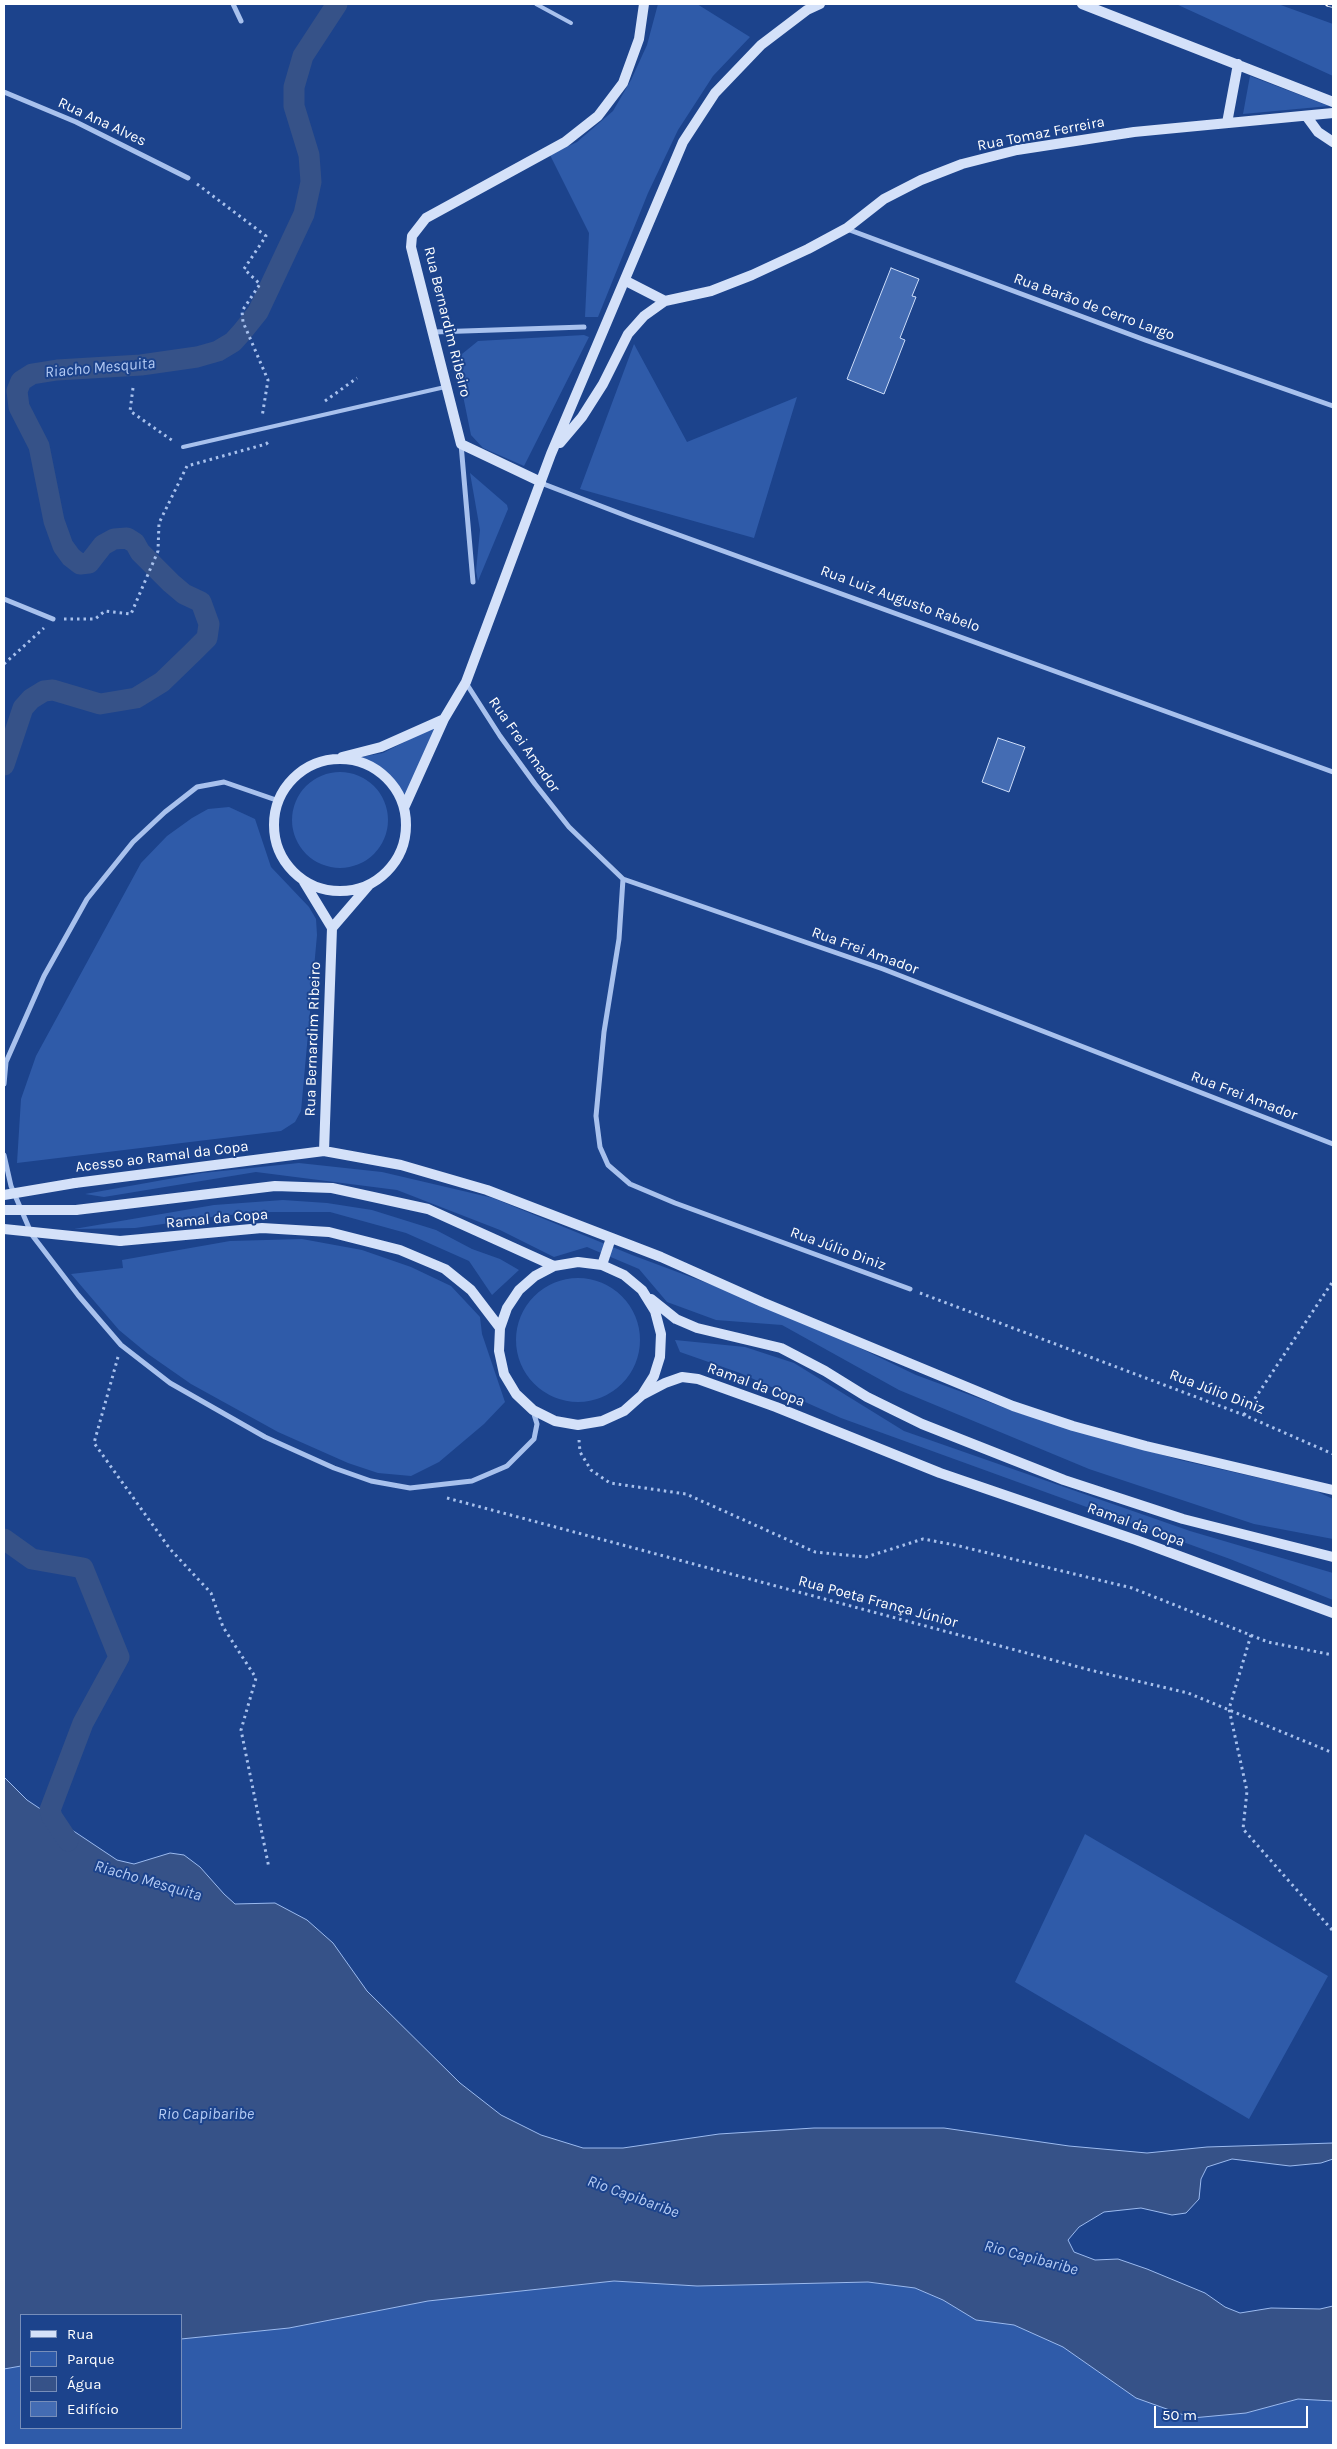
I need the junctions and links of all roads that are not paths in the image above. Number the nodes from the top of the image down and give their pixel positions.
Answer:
1 (232, 4) edge
2 (536, 4) edge
3 (644, 4) edge
4 (820, 4) edge
5 (1082, 4) edge
6 (241, 22) dead end
7 (571, 23) dead end
8 (1238, 64) junction
9 (4, 92) edge
10 (1333, 102) edge
11 (1333, 113) edge
12 (1307, 116) junction
13 (1226, 123) junction
14 (1333, 142) edge
15 (188, 178) road end
16 (847, 228) junction
17 (626, 281) junction
18 (665, 301) junction
19 (584, 327) dead end
20 (434, 332) junction
21 (447, 386) junction
22 (1333, 406) edge
23 (461, 444) junction
24 (183, 447) road end
25 (551, 454) junction
26 (541, 482) junction
27 (473, 582) dead end
28 (4, 599) edge
29 (53, 620) road end
30 (466, 682) junction
31 (444, 718) junction
32 (336, 759) junction
33 (1333, 772) edge
34 (279, 800) junction
35 (404, 808) junction
36 (623, 879) junction
37 (304, 882) junction
38 (369, 884) junction
39 (332, 928) junction
40 (4, 1084) edge
41 (1333, 1144) edge
42 (324, 1151) junction
43 (4, 1155) edge
44 (4, 1195) edge
45 (4, 1210) edge
46 (4, 1229) edge
47 (612, 1238) junction
48 (602, 1265) junction
49 (554, 1266) junction
50 (910, 1289) road end
51 (642, 1290) junction
52 (500, 1328) junction
53 (642, 1395) junction
54 (533, 1410) junction
55 (1333, 1490) edge
56 (1333, 1557) edge
57 (1333, 1613) edge

1 - 6 street
2 - 7 lane
3 - 20 street, Rua Bernardim Ribeiro
4 - 17 street
5 - 8 street
8 - 10 street
8 - 13 street
9 - 15 street, Rua Ana Alves
11 - 12 street, Rua Tomaz Ferreira
12 - 13 street, Rua Tomaz Ferreira
12 - 14 street
13 - 16 street, Rua Tomaz Ferreira
16 - 18 street, Rua Tomaz Ferreira
16 - 22 street, Rua Barão de Cerro Largo
17 - 18 street
17 - 25 street
18 - 25 street, Rua Tomaz Ferreira
19 - 20 street
20 - 21 street, Rua Bernardim Ribeiro
21 - 23 street, Rua Bernardim Ribeiro
21 - 24 lane
23 - 26 street, Rua Luiz Augusto Rabelo
23 - 27 street, Rua Bernardim Ribeiro
25 - 26 street
26 - 30 street
26 - 33 street, Rua Luiz Augusto Rabelo
28 - 29 street
30 - 31 street
30 - 36 street, Rua Frei Amador
31 - 32 street
31 - 35 street
32 - 34 street
32 - 35 street
34 - 37 street
34 - 40 street
35 - 38 street
36 - 41 street, Rua Frei Amador
36 - 50 street, Rua Júlio Diniz
37 - 38 street
37 - 39 street
38 - 39 street
39 - 42 street, Rua Bernardim Ribeiro
42 - 44 street, Acesso ao Ramal da Copa, bridge
42 - 47 street
43 - 54 street
45 - 49 street, Ramal da Copa, bridge
46 - 52 street, Ramal da Copa, bridge
47 - 48 street
47 - 55 street
48 - 49 street
48 - 51 street
49 - 52 street
51 - 53 street
51 - 56 street, Ramal da Copa
52 - 54 street, Ramal da Copa
53 - 54 street, Ramal da Copa
53 - 57 street, Ramal da Copa

